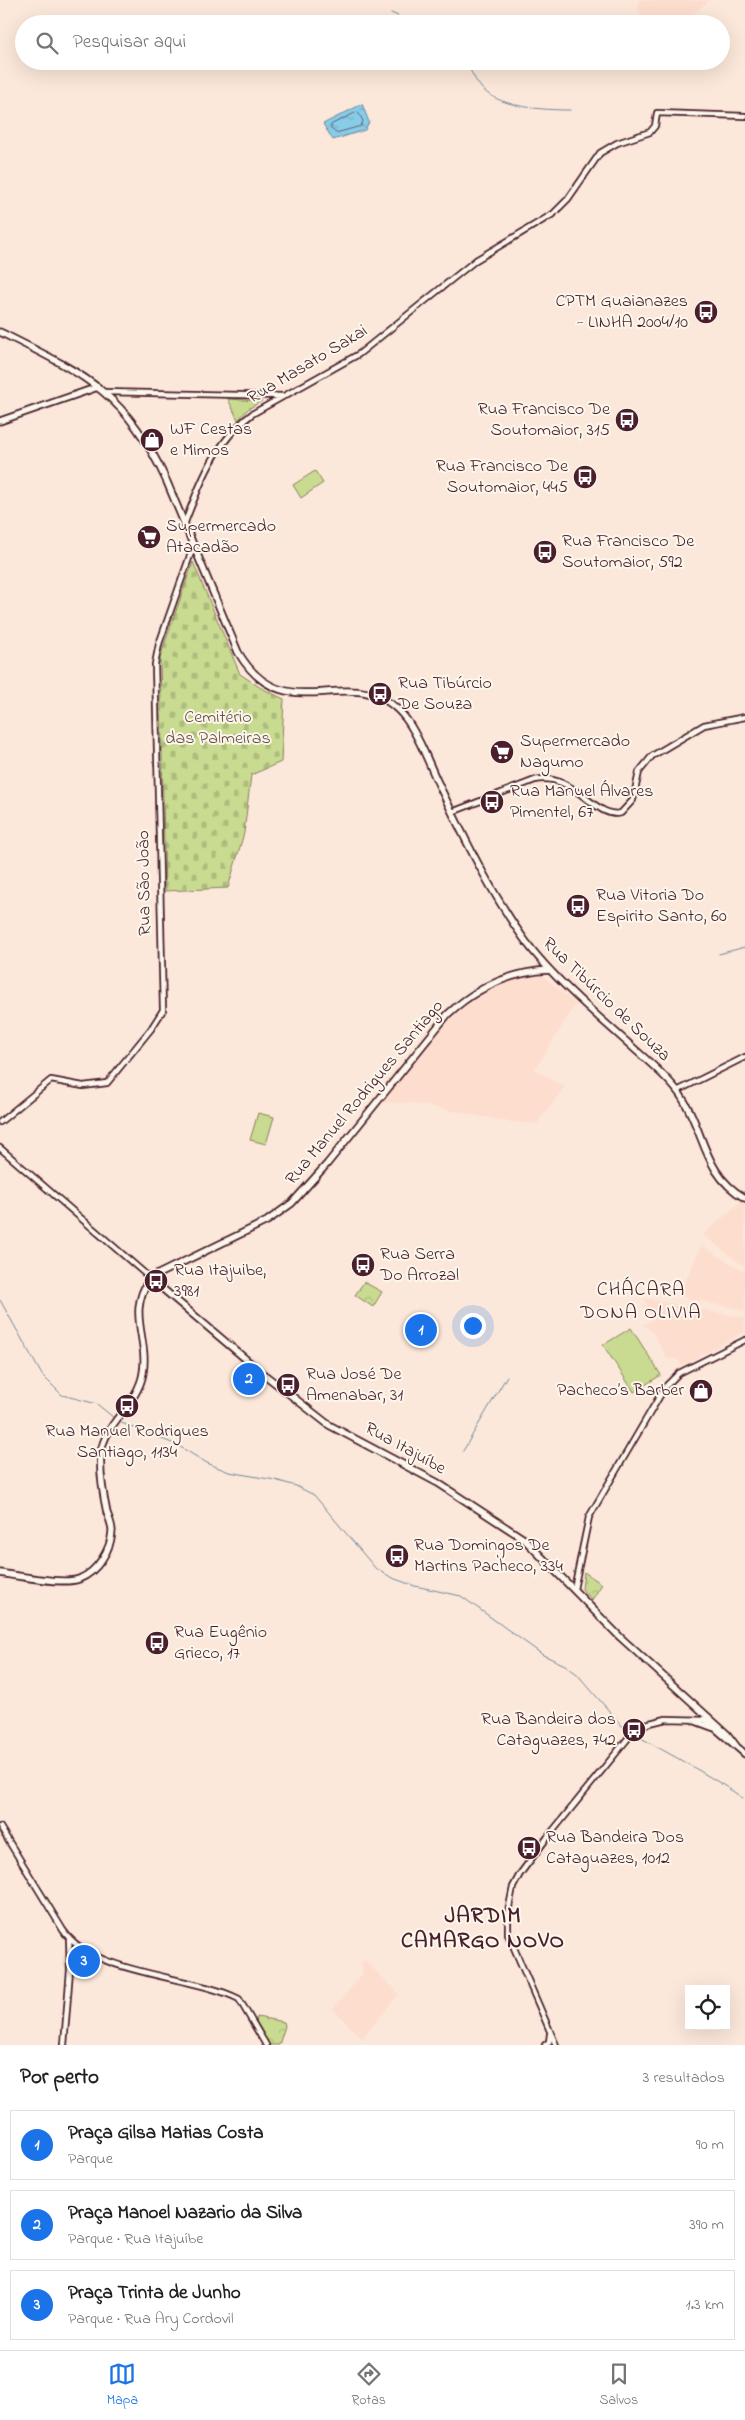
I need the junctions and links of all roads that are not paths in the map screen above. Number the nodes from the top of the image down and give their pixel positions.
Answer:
1 (745, 116) edge
2 (0, 332) edge
3 (98, 387) junction
4 (105, 392) junction
5 (285, 396) junction
6 (0, 421) edge
7 (184, 525) junction
8 (193, 547) junction
9 (745, 717) edge
10 (452, 812) junction
11 (550, 970) junction
12 (745, 1057) edge
13 (677, 1091) junction
14 (0, 1122) edge
15 (0, 1148) edge
16 (745, 1198) edge
17 (150, 1278) junction
18 (745, 1340) edge
19 (0, 1573) edge
20 (574, 1589) junction
21 (700, 1712) junction
22 (691, 1719) junction
23 (706, 1720) junction
24 (715, 1726) junction
25 (745, 1754) edge
26 (0, 1827) edge
27 (69, 1938) junction
28 (550, 2033) junction
29 (547, 2043) edge
30 (64, 2045) edge
31 (266, 2045) edge
32 (555, 2045) edge

1 - 5 street, Rua Masato Sakai
2 - 3 main road, Rua Tibúrcio de Souza
3 - 4 main road, Rua Tibúrcio de Souza
3 - 6 main road
4 - 5 street
4 - 7 main road, Rua Tibúrcio de Souza
5 - 7 street, Rua Masato Sakai
7 - 8 main road, Rua Tibúrcio de Souza
8 - 10 main road, Rua Tibúrcio de Souza
8 - 14 street, Rua São João
9 - 10 street
10 - 11 main road, Rua Tibúrcio de Souza
11 - 13 main road, Rua Tibúrcio de Souza
11 - 17 main road, Rua Manuel Rodrigues Santiago
12 - 13 street
13 - 16 main road, Rua Tibúrcio de Souza
15 - 17 street, Rua Itajuíbe
17 - 19 main road
17 - 20 main road, Rua Itajuíbe
18 - 20 street
20 - 21 main road, Rua Itajuíbe
21 - 23 main road, Rua Itajuíbe
21 - 24 main road, Rua Itajuíbe
22 - 23 street
22 - 24 street
22 - 28 street
23 - 24 main road, Rua Itajuíbe
24 - 25 main road, Rua Itajuíbe
26 - 27 street
27 - 30 street
27 - 31 street
28 - 29 street
28 - 32 street
29 - 32 street

